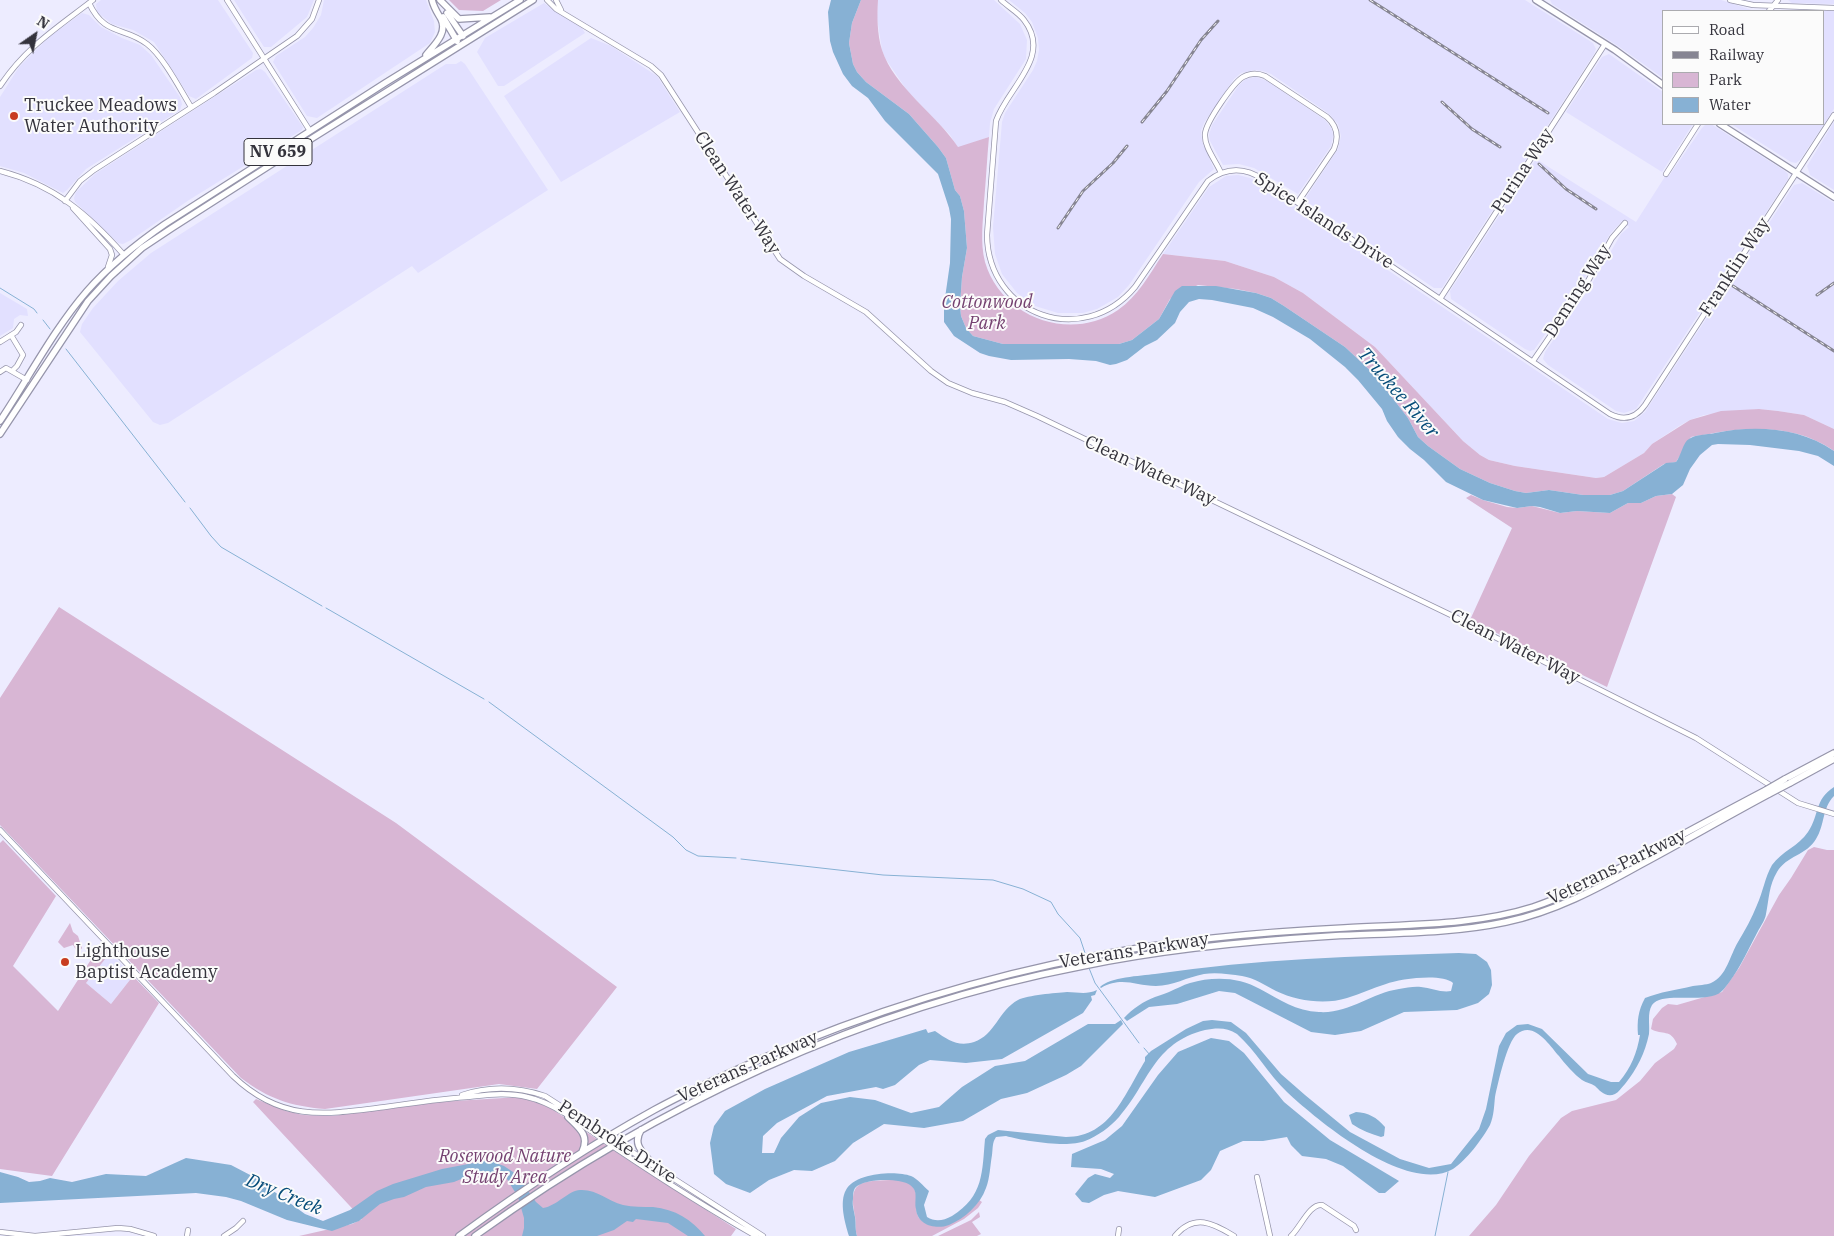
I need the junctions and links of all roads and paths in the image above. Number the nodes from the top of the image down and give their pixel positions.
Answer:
1 (226, 0) edge
2 (319, 0) edge
3 (433, 0) edge
4 (440, 0) edge
5 (520, 0) edge
6 (534, 0) edge
7 (548, 0) edge
8 (556, 0) edge
9 (1001, 0) edge
10 (1730, 0) edge
11 (1778, 0) edge
12 (1538, 1) edge
13 (91, 2) edge
14 (1773, 6) junction
15 (1834, 8) edge
16 (1770, 10) edge
17 (564, 12) junction
18 (495, 16) junction
19 (462, 35) junction
20 (455, 39) junction
21 (466, 41) junction
22 (1605, 44) junction
23 (459, 45) junction
24 (264, 58) junction
25 (421, 60) junction
26 (1662, 84) edge
27 (0, 86) edge
28 (191, 107) junction
29 (1834, 115) edge
30 (1697, 125) edge
31 (1722, 125) edge
32 (310, 131) junction
33 (295, 149) junction
34 (0, 171) edge
35 (1796, 172) junction
36 (1221, 173) junction
37 (1666, 174) dead end
38 (1834, 197) edge
39 (65, 201) junction
40 (1298, 202) junction
41 (70, 205) junction
42 (1625, 224) dead end
43 (124, 255) junction
44 (108, 274) junction
45 (1440, 299) junction
46 (21, 326) dead end
47 (11, 335) junction
48 (0, 342) edge
49 (1533, 361) junction
50 (13, 370) junction
51 (0, 372) edge
52 (27, 380) junction
53 (1633, 416) joint
54 (0, 421) edge
55 (0, 434) edge
56 (1834, 753) edge
57 (1834, 759) edge
58 (1788, 781) junction
59 (1767, 792) junction
60 (1834, 814) edge
61 (0, 830) edge
62 (458, 1096) junction
63 (568, 1117) junction
64 (641, 1129) junction
65 (605, 1138) junction
66 (619, 1143) junction
67 (613, 1147) junction
68 (582, 1152) junction
69 (652, 1164) junction
70 (1257, 1177) dead end
71 (243, 1221) dead end
72 (188, 1230) dead end
73 (1119, 1230) dead end
74 (0, 1232) edge
75 (14, 1235) edge
76 (154, 1236) edge
77 (187, 1236) edge
78 (224, 1236) edge
79 (459, 1236) edge
80 (474, 1236) edge
81 (756, 1236) edge
82 (763, 1236) edge
83 (1118, 1236) edge
84 (1176, 1236) edge
85 (1234, 1236) edge
86 (1270, 1236) edge
87 (1291, 1236) edge
88 (1355, 1236) edge

1 - 24 street
2 - 24 street
3 - 20 main road
3 - 25 main road
4 - 18 main road
4 - 19 main road
5 - 18 main road, NV 659
6 - 21 main road, NV 659
7 - 17 street, Clean Water Way
8 - 17 street, Clean Water Way
9 - 36 street
10 - 14 street
11 - 14 street
12 - 22 main road
13 - 27 street
13 - 28 street
14 - 15 street
14 - 16 street
17 - 60 street, Clean Water Way
18 - 19 main road, NV 659
19 - 20 main road, NV 659
19 - 21 main road
20 - 23 main road
20 - 25 main road, NV 659
21 - 23 main road, NV 659
22 - 26 main road
22 - 45 street, Purina Way
23 - 33 main road, NV 659
24 - 28 street
24 - 32 street
25 - 32 main road, NV 659
28 - 39 street
29 - 35 street, Franklin Way
30 - 37 street
31 - 35 main road
32 - 33 main road
32 - 43 main road, NV 659
33 - 44 main road, NV 659
34 - 39 street
35 - 38 main road
35 - 53 street, Franklin Way
36 - 40 street, Spice Islands Drive
36 - 40 street
39 - 41 street
40 - 45 street, Spice Islands Drive
41 - 43 street
41 - 44 street
42 - 49 street, Deming Way
43 - 44 main road
44 - 52 main road, NV 659
44 - 55 main road, NV 659
45 - 49 street, Spice Islands Drive
46 - 47 street
47 - 48 street
47 - 50 street
49 - 53 street, Spice Islands Drive
50 - 51 street
50 - 52 street
52 - 54 main road, NV 659
56 - 58 main road, Veterans Parkway
57 - 58 main road, Veterans Parkway
58 - 59 main road, Veterans Parkway, bridge
59 - 64 main road, Veterans Parkway
59 - 65 main road, Veterans Parkway
61 - 62 street, Pembroke Drive
62 - 63 street, Pembroke Drive
62 - 65 street, Pembroke Drive
63 - 65 street, Pembroke Drive
63 - 68 main road
64 - 66 main road, Veterans Parkway
64 - 69 main road
65 - 66 street, Pembroke Drive
65 - 67 street, Pembroke Drive
65 - 68 main road, Veterans Parkway
66 - 67 main road, Veterans Parkway
66 - 69 street, Pembroke Drive
67 - 80 main road, Veterans Parkway
67 - 81 street, Pembroke Drive
68 - 79 main road, Veterans Parkway
69 - 82 street, Pembroke Drive
70 - 86 street
71 - 78 street
72 - 77 street
73 - 83 street
74 - 75 street
75 - 76 street
84 - 85 street
87 - 88 street

